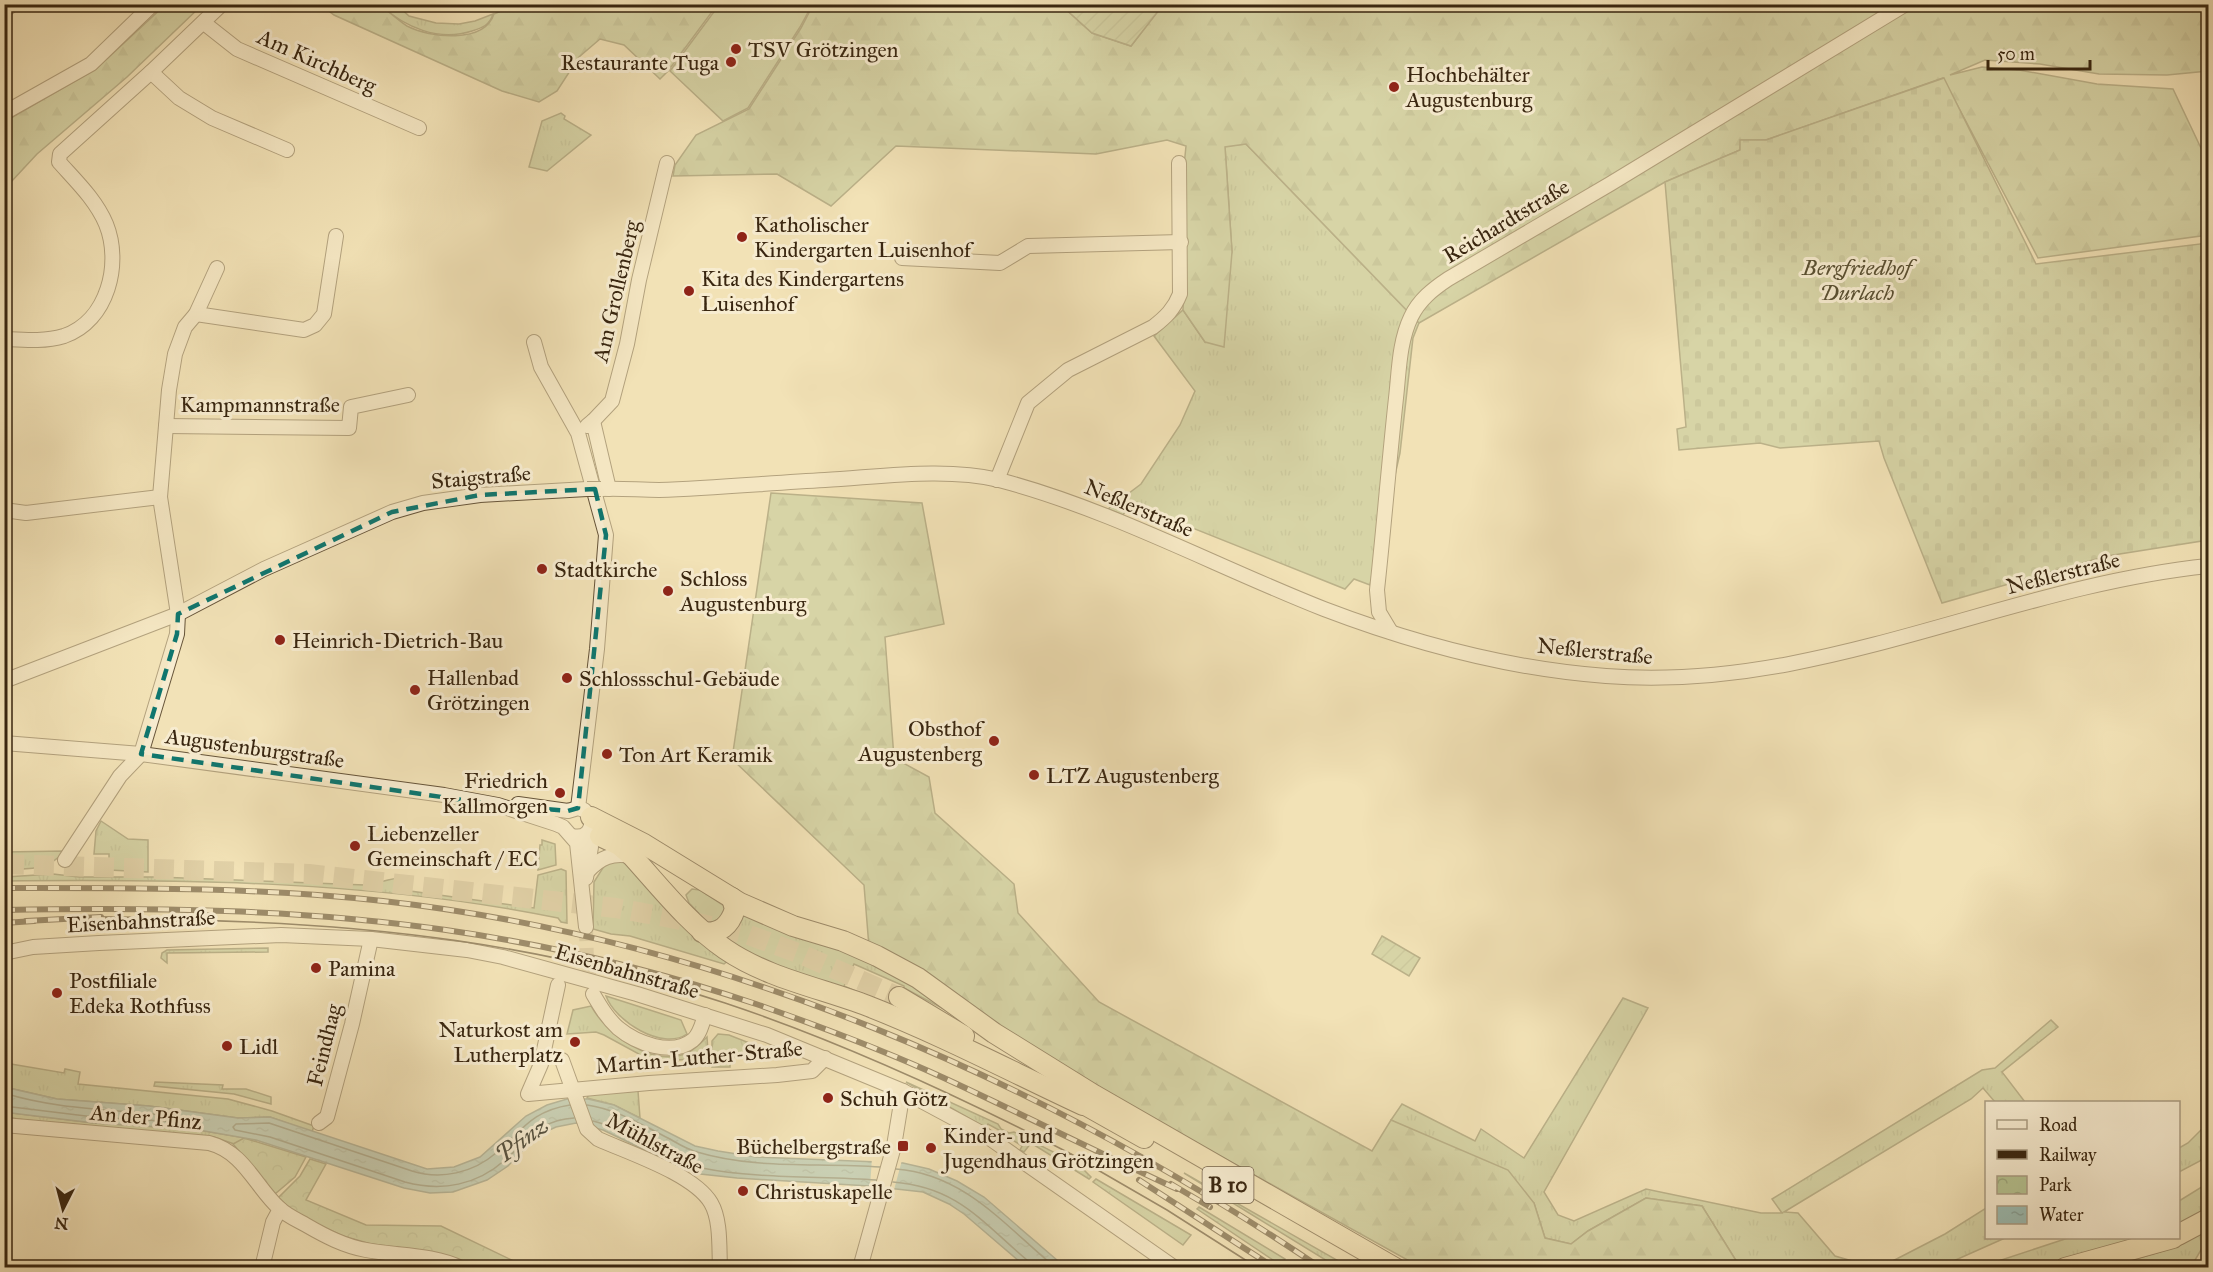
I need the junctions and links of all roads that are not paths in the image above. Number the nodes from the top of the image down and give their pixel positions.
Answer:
1 (13, 4) edge
2 (153, 4) edge
3 (222, 4) edge
4 (1906, 4) edge
5 (4, 11) edge
6 (204, 23) junction
7 (151, 72) junction
8 (4, 113) edge
9 (419, 128) dead end
10 (288, 150) dead end
11 (1179, 163) dead end
12 (667, 164) dead end
13 (336, 236) dead end
14 (1181, 242) junction
15 (902, 258) dead end
16 (217, 267) dead end
17 (196, 314) junction
18 (4, 339) edge
19 (534, 342) dead end
20 (408, 395) dead end
21 (593, 421) junction
22 (166, 426) junction
23 (578, 433) junction
24 (997, 480) junction
25 (599, 489) junction
26 (159, 497) junction
27 (4, 510) edge
28 (2208, 566) edge
29 (178, 614) junction
30 (1391, 632) junction
31 (4, 681) edge
32 (4, 743) edge
33 (141, 754) junction
34 (578, 823) junction
35 (632, 856) junction
36 (65, 860) dead end
37 (588, 871) junction
38 (708, 883) junction
39 (583, 890) junction
40 (732, 898) junction
41 (680, 910) junction
42 (586, 927) tunnel mouth
43 (702, 932) junction
44 (371, 939) junction
45 (4, 953) edge
46 (558, 985) dead end
47 (593, 994) tunnel mouth
48 (705, 1015) junction
49 (825, 1058) junction
50 (541, 1064) junction
51 (903, 1091) junction
52 (574, 1094) junction
53 (1089, 1100) junction
54 (319, 1123) dead end
55 (4, 1125) edge
56 (280, 1209) junction
57 (2208, 1219) edge
58 (2180, 1234) edge
59 (2170, 1239) edge
60 (262, 1268) edge
61 (461, 1268) edge
62 (720, 1268) edge
63 (860, 1268) edge
64 (1175, 1268) edge
65 (1371, 1268) edge
66 (1395, 1268) edge
67 (2064, 1268) edge

1 - 5 street
2 - 8 street
3 - 6 street
4 - 30 street, Reichardtstraße
6 - 7 street
6 - 9 street, Am Kirchberg
7 - 10 street
7 - 18 street
11 - 14 street
12 - 21 street, Am Grollenberg
13 - 17 street
14 - 15 street
14 - 24 street
16 - 17 street, Kampmannstraße
17 - 22 street, Kampmannstraße
19 - 23 street
20 - 22 street, Kampmannstraße
21 - 23 street, Am Grollenberg
21 - 25 street
22 - 26 street, Kampmannstraße
23 - 34 street
24 - 25 street, Staigstraße
24 - 30 street, Neßlerstraße
25 - 29 street, Staigstraße
26 - 27 street
26 - 29 street, Kampmannstraße
28 - 30 street, Neßlerstraße
29 - 31 street, Staigstraße
29 - 33 street, Kampmannstraße
32 - 33 street, Augustenburgstraße
33 - 34 street, Augustenburgstraße
33 - 36 street, Kampmannstraße
34 - 35 highway
34 - 37 street
34 - 38 highway
34 - 39 street
35 - 37 street
35 - 41 highway
37 - 39 street
38 - 40 highway
38 - 41 highway
39 - 42 street
40 - 43 highway
40 - 53 highway
41 - 43 highway
43 - 53 highway
44 - 45 street, Eisenbahnstraße
44 - 48 street, Eisenbahnstraße
44 - 54 street, Feindhag
46 - 50 street
47 - 48 street
48 - 49 street, Eisenbahnstraße
49 - 51 street, Eisenbahnstraße
49 - 52 street, Martin-Luther-Straße
50 - 52 street, Mühlstraße
50 - 52 street, Martin-Luther-Straße
51 - 63 street
51 - 64 street, Eisenbahnstraße
52 - 62 street, Mühlstraße
53 - 53 highway, B 10
53 - 65 highway, B 10
53 - 66 highway, B 10
55 - 56 street, An der Pfinz
56 - 60 street
56 - 61 street, An der Pfinz
57 - 58 highway
59 - 67 highway

